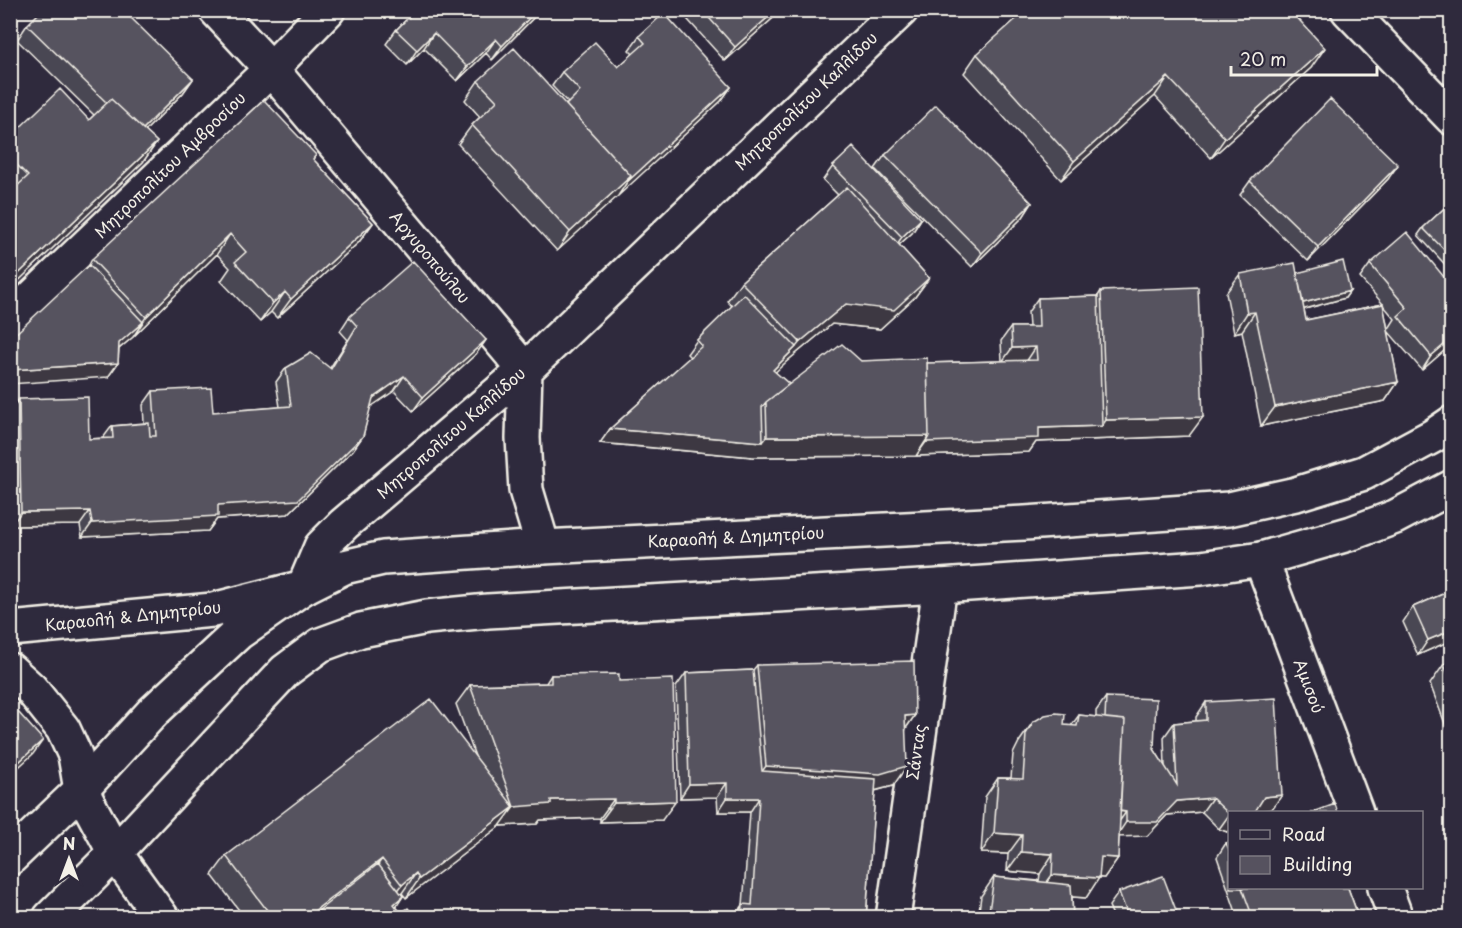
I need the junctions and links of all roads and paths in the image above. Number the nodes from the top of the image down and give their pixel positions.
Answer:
1 (216, 10) edge
2 (328, 10) edge
3 (901, 10) edge
4 (1348, 10) edge
5 (271, 69) junction
6 (1452, 118) edge
7 (10, 319) edge
8 (525, 370) junction
9 (1452, 423) edge
10 (1452, 487) edge
11 (543, 547) junction
12 (1261, 559) junction
13 (940, 586) junction
14 (304, 587) junction
15 (10, 629) edge
16 (10, 670) edge
17 (81, 790) junction
18 (1355, 811) edge
19 (115, 853) junction
20 (10, 858) edge
21 (1385, 889) edge
22 (50, 918) edge
23 (162, 918) edge
24 (893, 918) edge
25 (1396, 918) edge

1 - 5 street, Αργυροπούλου
2 - 5 street, Μητροπολίτου Αμβροσίου
3 - 8 street, Μητροπολίτου Καλλίδου
4 - 6 street
5 - 7 street, Μητροπολίτου Αμβροσίου
5 - 8 street, Αργυροπούλου
8 - 11 street
8 - 14 street, Μητροπολίτου Καλλίδου
9 - 11 street, Καραολή & Δημητρίου
10 - 12 street
11 - 14 street, Καραολή & Δημητρίου
12 - 13 street
12 - 18 street, Αμισού
13 - 19 street
13 - 24 street, Σάντας
14 - 15 street, Καραολή & Δημητρίου
14 - 17 street
16 - 17 street
17 - 19 street
17 - 20 street
19 - 22 street
19 - 23 street
21 - 25 street

